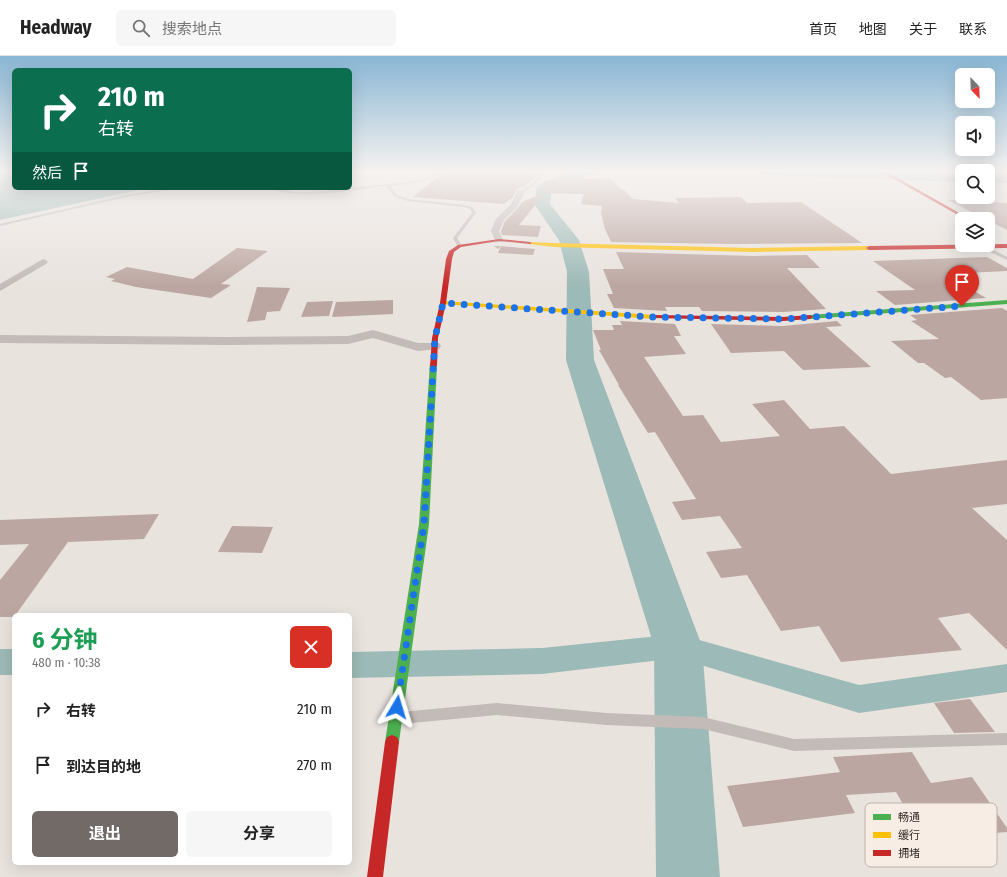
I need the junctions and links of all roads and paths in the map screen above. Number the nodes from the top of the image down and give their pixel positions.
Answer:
1 (68, 209) edge
2 (472, 209) edge
3 (510, 209) edge
4 (0, 225) edge
5 (499, 240) junction
6 (460, 246) junction
7 (955, 246) edge
8 (995, 246) edge
9 (1007, 246) edge
10 (994, 252) edge
11 (1007, 259) edge
12 (42, 262) dead end
13 (0, 288) edge
14 (1007, 302) edge
15 (443, 303) junction
16 (0, 339) edge
17 (435, 346) junction
18 (396, 718) junction
19 (1007, 738) edge
20 (375, 877) edge

1 - 4 lane
2 - 6 lane
3 - 5 street
5 - 6 street
5 - 7 street
6 - 15 street
8 - 9 street
10 - 11 lane
12 - 13 street
14 - 15 street
15 - 17 street
16 - 17 street
17 - 18 street
18 - 19 lane
18 - 20 street

